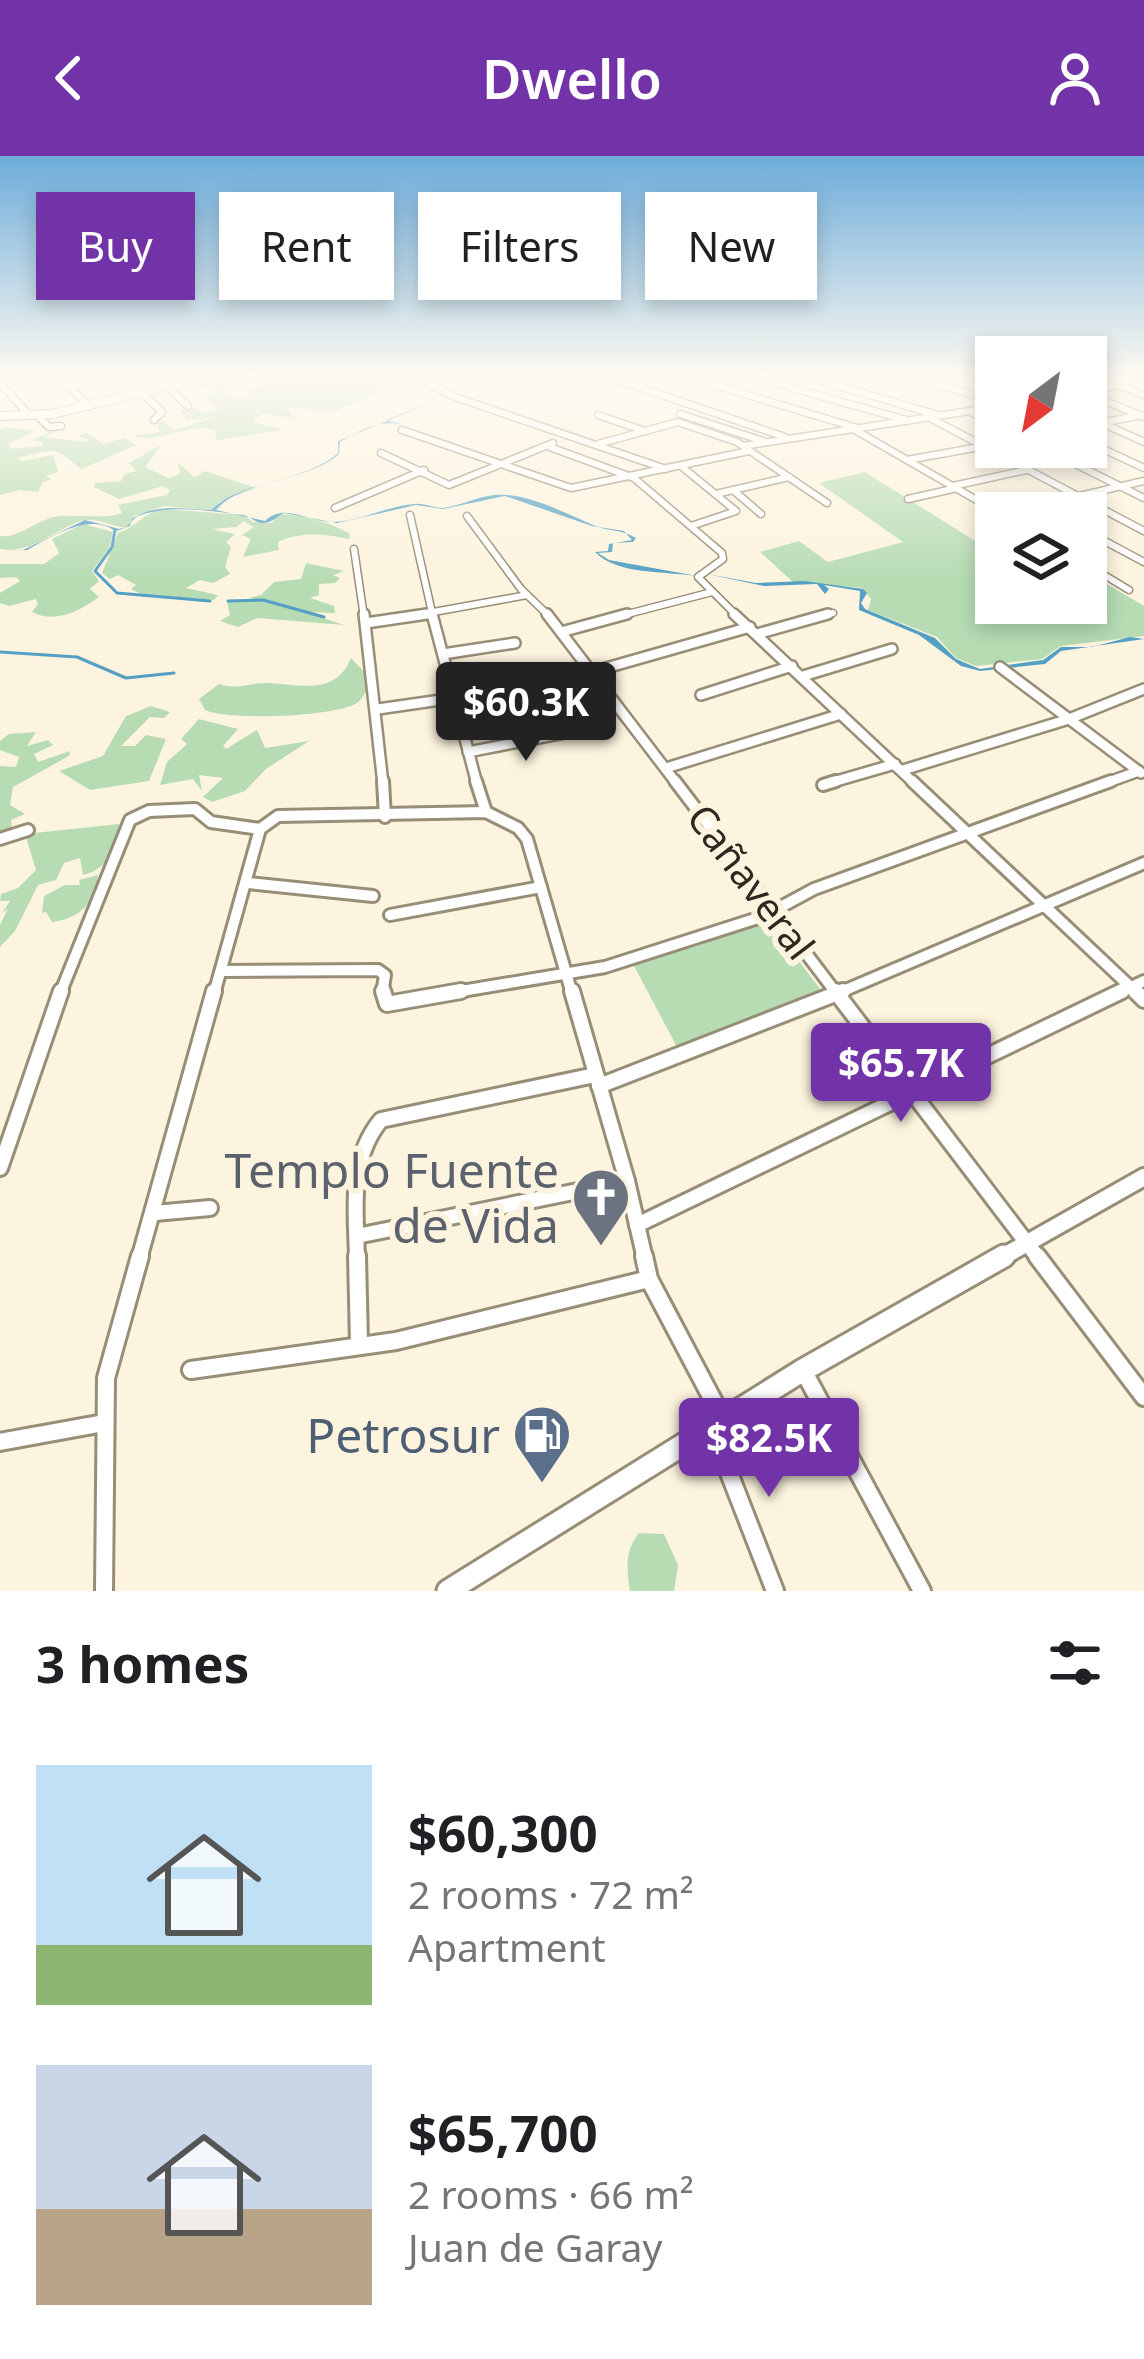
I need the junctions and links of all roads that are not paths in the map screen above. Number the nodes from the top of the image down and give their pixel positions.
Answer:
1 (444, 445) edge
2 (601, 445) edge
3 (738, 445) edge
4 (756, 445) edge
5 (882, 445) edge
6 (547, 446) joint
7 (975, 447) edge
8 (746, 448) junction
9 (1107, 451) edge
10 (381, 453) dead end
11 (907, 460) junction
12 (500, 465) junction
13 (681, 466) junction
14 (1023, 468) edge
15 (1082, 468) edge
16 (1144, 468) edge
17 (424, 470) junction
18 (669, 470) junction
19 (1027, 470) junction
20 (789, 477) junction
21 (634, 478) junction
22 (1144, 482) edge
23 (955, 487) junction
24 (1120, 487) junction
25 (733, 490) junction
26 (1070, 492) edge
27 (1097, 492) edge
28 (716, 494) junction
29 (975, 498) edge
30 (1144, 498) edge
31 (908, 499) dead end
32 (827, 502) dead end
33 (335, 508) dead end
34 (1107, 511) edge
35 (761, 514) dead end
36 (410, 515) dead end
37 (467, 516) dead end
38 (691, 526) junction
39 (1144, 531) edge
40 (1107, 542) edge
41 (354, 549) dead end
42 (1144, 562) edge
43 (1107, 576) edge
44 (1130, 590) dead end
45 (712, 592) junction
46 (526, 595) junction
47 (833, 613) dead end
48 (433, 614) junction
49 (366, 623) junction
50 (753, 631) junction
51 (561, 632) junction
52 (515, 644) dead end
53 (892, 649) dead end
54 (443, 654) junction
55 (792, 666) junction
56 (1000, 667) dead end
57 (592, 672) junction
58 (803, 676) junction
59 (538, 686) dead end
60 (1144, 689) edge
61 (701, 695) dead end
62 (452, 702) junction
63 (378, 709) junction
64 (841, 714) junction
65 (1069, 719) junction
66 (575, 731) dead end
67 (468, 752) junction
68 (899, 767) junction
69 (666, 768) junction
70 (1141, 773) edge
71 (823, 784) dead end
72 (485, 812) junction
73 (385, 817) junction
74 (260, 829) junction
75 (28, 830) dead end
76 (968, 833) junction
77 (0, 839) edge
78 (1144, 862) edge
79 (248, 884) junction
80 (541, 887) junction
81 (373, 896) dead end
82 (1046, 905) junction
83 (774, 910) junction
84 (389, 915) dead end
85 (224, 971) junction
86 (564, 977) junction
87 (1137, 984) edge
88 (837, 994) junction
89 (1144, 1000) edge
90 (597, 1081) junction
91 (912, 1092) junction
92 (0, 1168) edge
93 (1144, 1177) edge
94 (626, 1181) junction
95 (210, 1208) dead end
96 (155, 1213) junction
97 (637, 1226) junction
98 (357, 1236) junction
99 (1026, 1244) junction
100 (649, 1280) junction
101 (359, 1343) junction
102 (191, 1370) dead end
103 (803, 1370) junction
104 (1144, 1397) edge
105 (104, 1423) junction
106 (718, 1425) junction
107 (0, 1442) edge
108 (104, 1591) edge
109 (448, 1591) edge
110 (775, 1591) edge
111 (922, 1591) edge

1 - 12 street
2 - 18 street
3 - 8 street
4 - 8 street
5 - 11 street
6 - 12 street
6 - 21 street
7 - 11 street
8 - 13 street
8 - 20 street
9 - 16 street
10 - 17 street
11 - 23 street
12 - 17 street
12 - 21 street
13 - 18 street
13 - 28 street
14 - 19 street
15 - 24 street
17 - 33 street
18 - 21 street
19 - 23 street
19 - 26 street
20 - 25 street
20 - 32 street
21 - 38 street
22 - 24 street
23 - 29 street
23 - 31 street
24 - 27 street
24 - 30 street
25 - 28 street
25 - 35 street
28 - 38 street
34 - 39 street
36 - 48 street
37 - 46 street, Cañaveral
38 - 45 street
40 - 42 street
41 - 49 street
43 - 44 street
45 - 50 street
45 - 51 street
46 - 48 street
46 - 51 street, Cañaveral
47 - 50 street
48 - 49 street
48 - 54 street
49 - 63 street
50 - 55 street
50 - 57 street
51 - 57 street, Cañaveral
52 - 54 street
53 - 58 street
54 - 62 street
55 - 58 street
55 - 61 street
56 - 65 street
57 - 69 street, Cañaveral
58 - 64 street
59 - 62 street
60 - 65 street
62 - 63 street
62 - 67 street
63 - 73 street
64 - 68 street
64 - 69 street
65 - 68 street
65 - 70 street
66 - 67 street
67 - 72 street
68 - 71 street
68 - 76 street
69 - 83 street, Cañaveral
70 - 76 street
72 - 73 street
72 - 80 street
73 - 74 street
74 - 79 street
74 - 92 street
75 - 77 street
76 - 82 street
76 - 83 street
78 - 82 street
79 - 81 street
79 - 85 street
80 - 84 street
80 - 86 street
82 - 87 street
82 - 88 street
83 - 86 street
83 - 88 street, Cañaveral
85 - 86 street
85 - 96 street
86 - 90 street
87 - 89 street
87 - 91 street
88 - 90 street
88 - 91 street, Cañaveral
90 - 94 street
90 - 98 street
91 - 97 street
91 - 99 street, Cañaveral
93 - 99 main road
94 - 97 street
94 - 98 street
95 - 96 street
96 - 105 street
97 - 100 street
98 - 101 street
99 - 103 main road
99 - 104 street, Cañaveral
100 - 101 street
100 - 106 street
101 - 102 street
103 - 106 main road
103 - 111 street
105 - 107 street
105 - 108 street
106 - 109 main road
106 - 110 street

